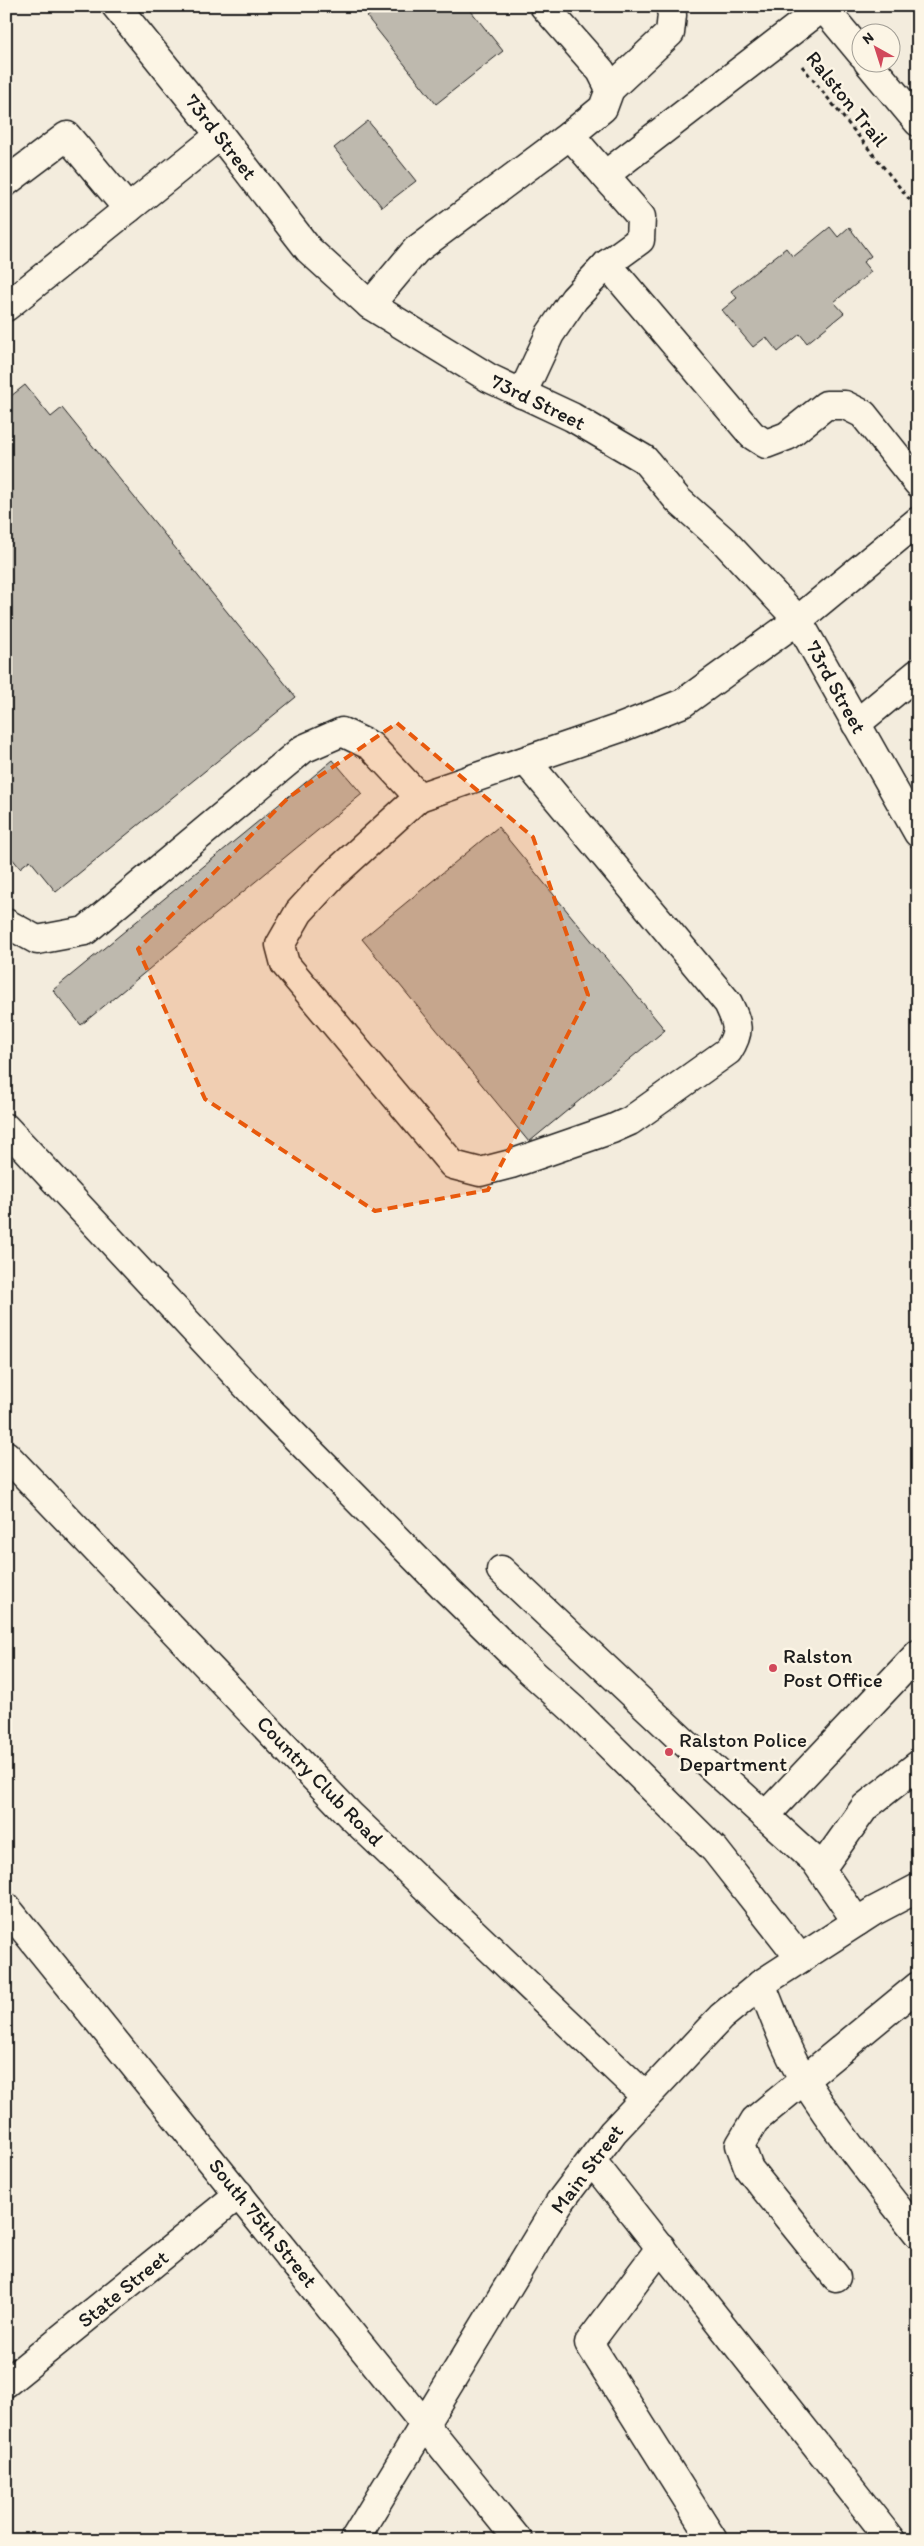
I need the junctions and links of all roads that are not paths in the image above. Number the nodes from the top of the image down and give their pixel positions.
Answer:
1 (116, 6) edge
2 (544, 6) edge
3 (670, 6) edge
4 (822, 7) edge
5 (852, 42) edge
6 (876, 72) edge
7 (610, 89) junction
8 (918, 122) edge
9 (220, 135) junction
10 (570, 135) junction
11 (605, 175) junction
12 (6, 182) edge
13 (128, 209) junction
14 (607, 264) junction
15 (370, 305) junction
16 (6, 307) edge
17 (522, 394) junction
18 (918, 483) edge
19 (918, 521) edge
20 (798, 620) junction
21 (918, 673) edge
22 (856, 724) junction
23 (526, 761) junction
24 (419, 797) junction
25 (918, 833) edge
26 (6, 923) edge
27 (6, 1128) edge
28 (6, 1455) edge
29 (501, 1570) dead end
30 (918, 1654) edge
31 (918, 1765) edge
32 (765, 1816) junction
33 (821, 1870) junction
34 (918, 1888) edge
35 (6, 1907) edge
36 (857, 1922) junction
37 (800, 1958) junction
38 (761, 1984) junction
39 (918, 1986) edge
40 (804, 2080) junction
41 (645, 2096) junction
42 (592, 2160) junction
43 (239, 2194) junction
44 (918, 2234) edge
45 (661, 2246) junction
46 (836, 2277) dead end
47 (6, 2383) edge
48 (426, 2425) junction
49 (880, 2536) edge
50 (354, 2540) edge
51 (518, 2540) edge
52 (713, 2540) edge

1 - 9 street, 73rd Street
2 - 7 street
3 - 7 street
4 - 5 street
4 - 11 street
6 - 8 street
7 - 10 street
9 - 13 street
9 - 15 street, 73rd Street
10 - 11 street
10 - 15 street
11 - 14 street
12 - 13 street
13 - 16 street
14 - 17 street
14 - 18 street
15 - 17 street, 73rd Street
17 - 20 street, 73rd Street
19 - 20 street
20 - 22 street, 73rd Street
20 - 23 street
21 - 22 street
22 - 25 street, 73rd Street
23 - 24 street
23 - 24 street
24 - 26 street
27 - 37 street
28 - 41 street, Country Club Road
29 - 32 street
30 - 32 street
31 - 33 street
32 - 33 street
33 - 36 street
34 - 36 street, Main Street
35 - 43 street, South 75th Street
36 - 37 street, Main Street
37 - 38 street, Main Street
38 - 40 street
38 - 41 street, Main Street
39 - 40 street
40 - 44 street
40 - 46 street
41 - 42 street, Main Street
42 - 45 street
42 - 48 street, Main Street
43 - 47 street, State Street
43 - 48 street, South 75th Street
45 - 49 street
45 - 52 street
48 - 50 street, Main Street
48 - 51 street, South 75th Street

